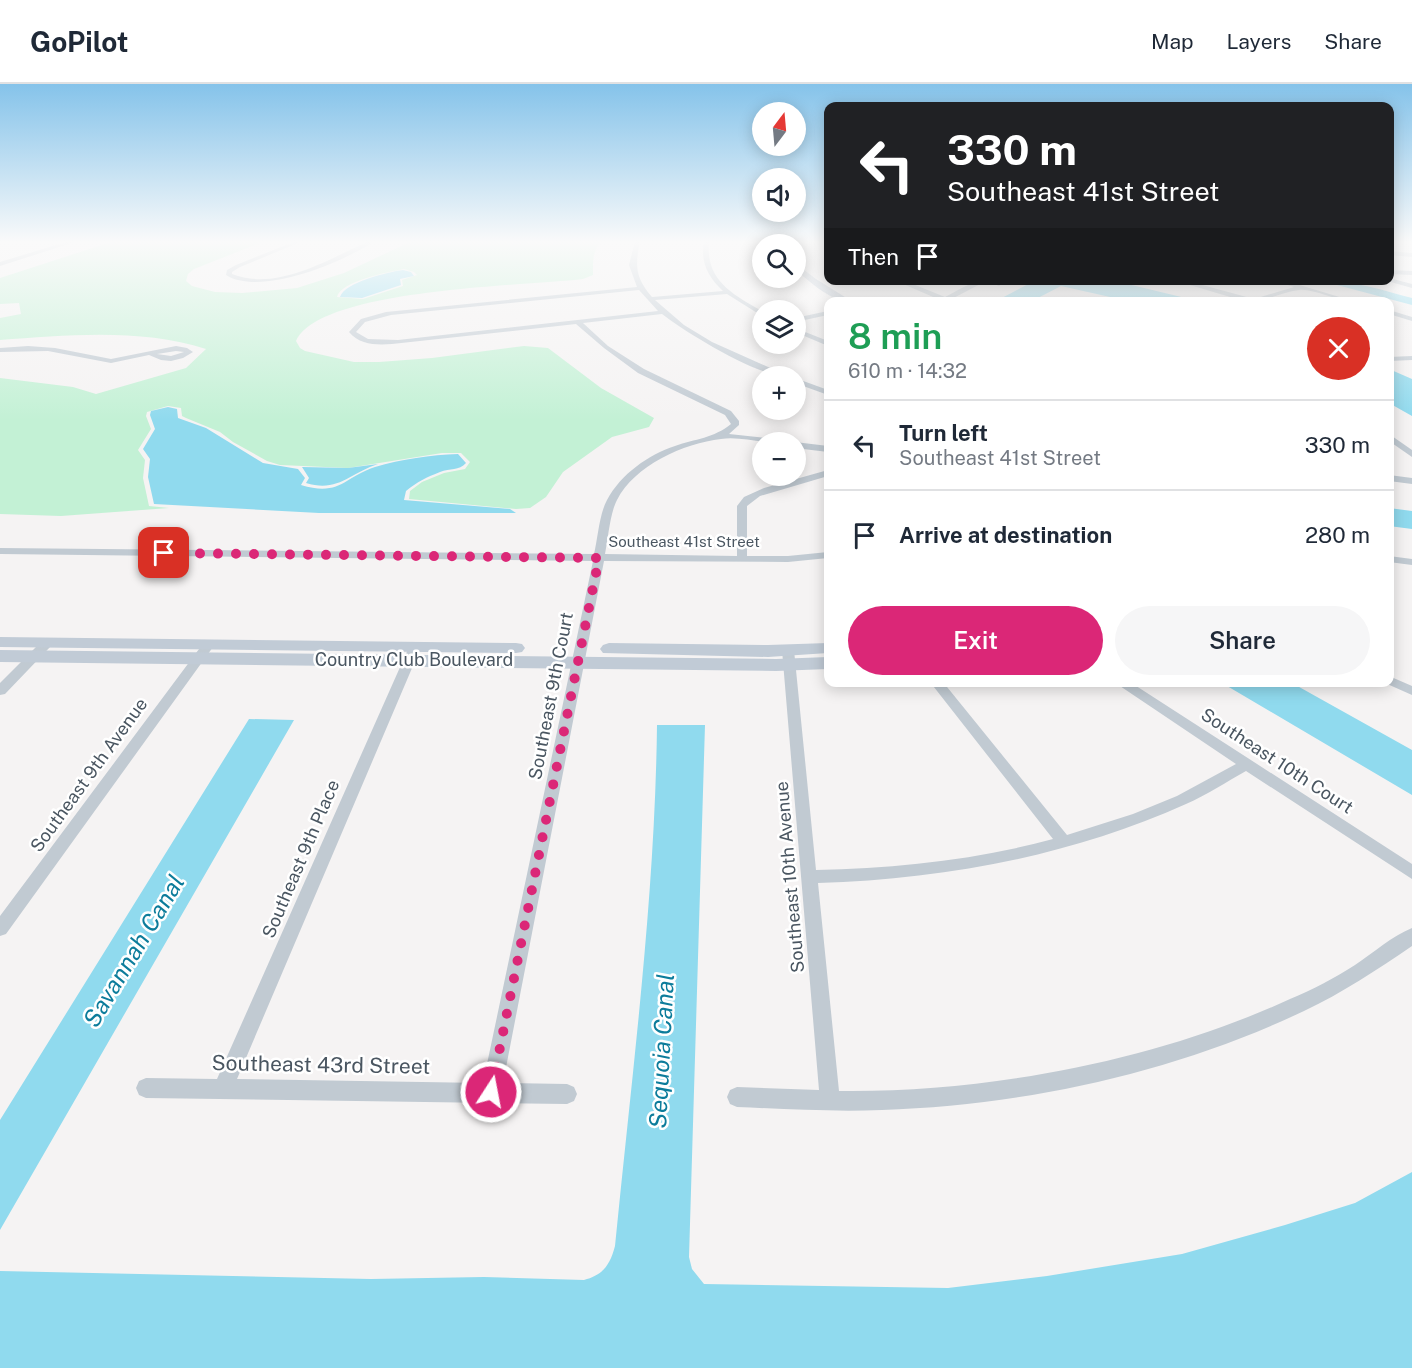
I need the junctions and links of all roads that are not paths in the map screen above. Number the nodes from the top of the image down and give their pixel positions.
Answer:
1 (512, 301) edge
2 (652, 301) edge
3 (664, 312) junction
4 (824, 314) edge
5 (1394, 314) edge
6 (1394, 317) edge
7 (806, 318) edge
8 (1411, 319) edge
9 (579, 322) junction
10 (806, 335) edge
11 (824, 342) edge
12 (0, 350) edge
13 (152, 354) dead end
14 (1412, 358) edge
15 (1394, 359) edge
16 (761, 366) edge
17 (806, 384) edge
18 (824, 391) edge
19 (722, 436) junction
20 (752, 439) edge
21 (1394, 441) edge
22 (806, 446) edge
23 (824, 449) edge
24 (1412, 454) edge
25 (824, 475) edge
26 (1394, 479) edge
27 (1412, 481) edge
28 (0, 551) edge
29 (824, 555) edge
30 (599, 558) junction
31 (742, 559) junction
32 (1394, 560) edge
33 (1412, 562) edge
34 (0, 642) edge
35 (47, 643) junction
36 (824, 649) edge
37 (204, 651) junction
38 (412, 654) junction
39 (578, 655) junction
40 (0, 656) edge
41 (34, 656) junction
42 (788, 658) junction
43 (824, 662) edge
44 (1394, 683) edge
45 (940, 687) edge
46 (1128, 687) edge
47 (0, 691) edge
48 (1412, 692) edge
49 (1246, 765) junction
50 (1064, 842) junction
51 (1412, 872) edge
52 (809, 877) junction
53 (0, 929) edge
54 (1412, 936) edge
55 (224, 1087) junction
56 (146, 1088) dead end
57 (491, 1092) junction
58 (567, 1094) dead end
59 (737, 1097) dead end
60 (830, 1101) junction

1 - 9 street
2 - 3 street
3 - 9 street
3 - 16 street
4 - 7 street
5 - 8 street
6 - 8 street
9 - 19 street
10 - 11 street
12 - 13 street
14 - 15 street
17 - 18 street
19 - 20 street
19 - 30 street, Southeast 9th Court
21 - 24 street
22 - 23 street
25 - 31 street
26 - 27 street
28 - 30 street, Southeast 41st Street
29 - 31 street, Southeast 41st Street
30 - 31 street, Southeast 41st Street
30 - 39 street, Southeast 9th Court
32 - 33 street
34 - 35 main road, Country Club Boulevard
35 - 37 main road, Country Club Boulevard
35 - 41 street
36 - 42 main road, Country Club Boulevard
37 - 38 main road, Country Club Boulevard
37 - 41 main road, Country Club Boulevard
37 - 53 street, Southeast 9th Avenue
38 - 39 main road, Country Club Boulevard
38 - 55 street, Southeast 9th Place
39 - 42 main road, Country Club Boulevard
39 - 57 street, Southeast 9th Court
40 - 41 main road, Country Club Boulevard
41 - 47 street
42 - 43 main road, Country Club Boulevard
42 - 52 street, Southeast 10th Avenue
44 - 48 street
45 - 50 street
46 - 49 street, Southeast 10th Court
49 - 50 street
49 - 51 street, Southeast 10th Court
50 - 52 street
52 - 60 street, Southeast 10th Avenue
54 - 60 street
55 - 56 street, Southeast 43rd Street
55 - 57 street, Southeast 43rd Street
57 - 58 street, Southeast 43rd Street
59 - 60 street

